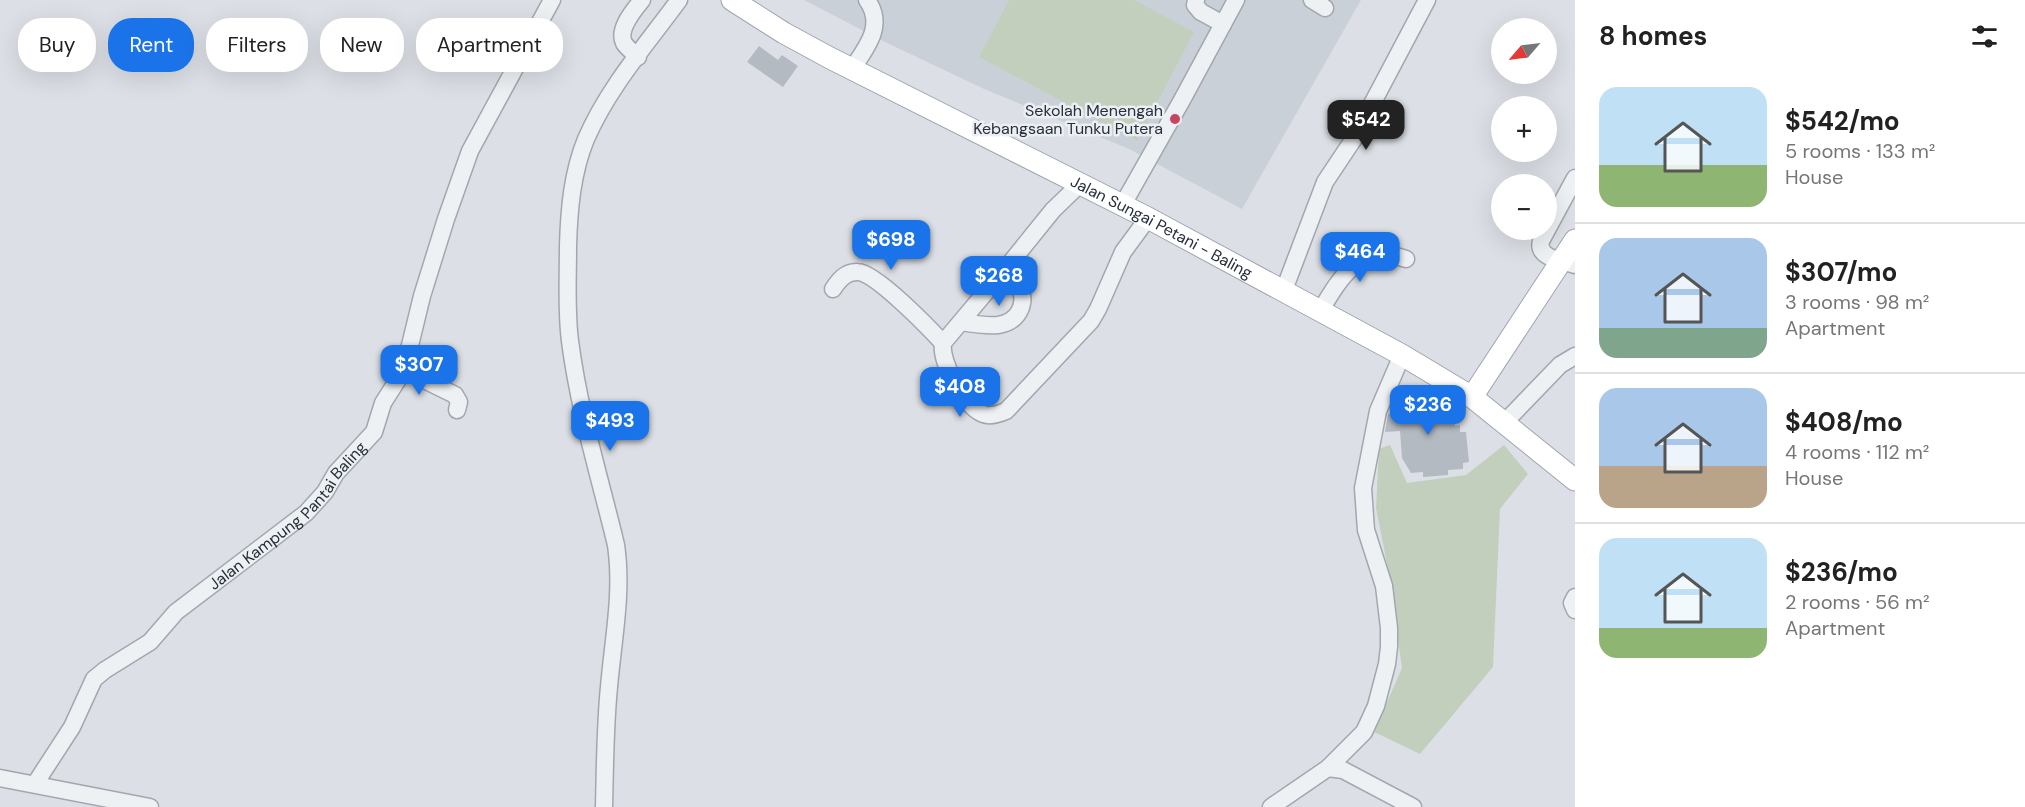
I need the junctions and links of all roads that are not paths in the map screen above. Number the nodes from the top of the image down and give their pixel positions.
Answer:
1 (552, 0) edge
2 (642, 0) edge
3 (679, 0) edge
4 (732, 0) edge
5 (867, 0) edge
6 (1196, 0) edge
7 (1236, 0) edge
8 (1427, 0) edge
9 (1223, 24) junction
10 (638, 57) junction
11 (852, 69) junction
12 (1575, 178) edge
13 (1080, 184) junction
14 (1122, 206) junction
15 (1148, 219) junction
16 (1575, 240) edge
17 (1406, 260) dead end
18 (1568, 263) edge
19 (1007, 267) junction
20 (833, 289) dead end
21 (1284, 290) junction
22 (1321, 310) junction
23 (961, 322) junction
24 (943, 343) junction
25 (1402, 355) junction
26 (1575, 356) edge
27 (404, 370) junction
28 (1472, 397) junction
29 (457, 410) dead end
30 (1504, 423) junction
31 (1575, 480) edge
32 (1575, 597) edge
33 (1575, 610) edge
34 (1328, 768) junction
35 (0, 778) edge
36 (35, 784) junction
37 (147, 806) edge
38 (604, 807) edge
39 (1271, 807) edge
40 (1413, 807) edge

1 - 27 street, Jalan Kampung Pantai Baling
2 - 10 street
3 - 10 street
4 - 11 main road, Jalan Sungai Petani - Baling
5 - 11 street
6 - 9 street
7 - 9 street
8 - 21 street
9 - 14 street
10 - 38 street
11 - 13 main road, Jalan Sungai Petani - Baling
12 - 18 street
13 - 14 main road, Jalan Sungai Petani - Baling
13 - 19 street
14 - 15 main road, Jalan Sungai Petani - Baling
15 - 21 main road, Jalan Sungai Petani - Baling
15 - 24 street
16 - 18 main road
17 - 22 street
18 - 28 main road
19 - 23 street
19 - 23 street
20 - 24 street
21 - 22 main road, Jalan Sungai Petani - Baling
22 - 25 main road, Jalan Sungai Petani - Baling
23 - 24 street
25 - 28 main road, Jalan Sungai Petani - Baling
25 - 34 street
26 - 30 street
27 - 29 street
27 - 36 street, Jalan Kampung Pantai Baling
28 - 30 main road, Jalan Sungai Petani - Baling
30 - 31 main road, Jalan Sungai Petani - Baling
32 - 33 street
34 - 39 street
34 - 40 street
35 - 36 street
36 - 37 street

